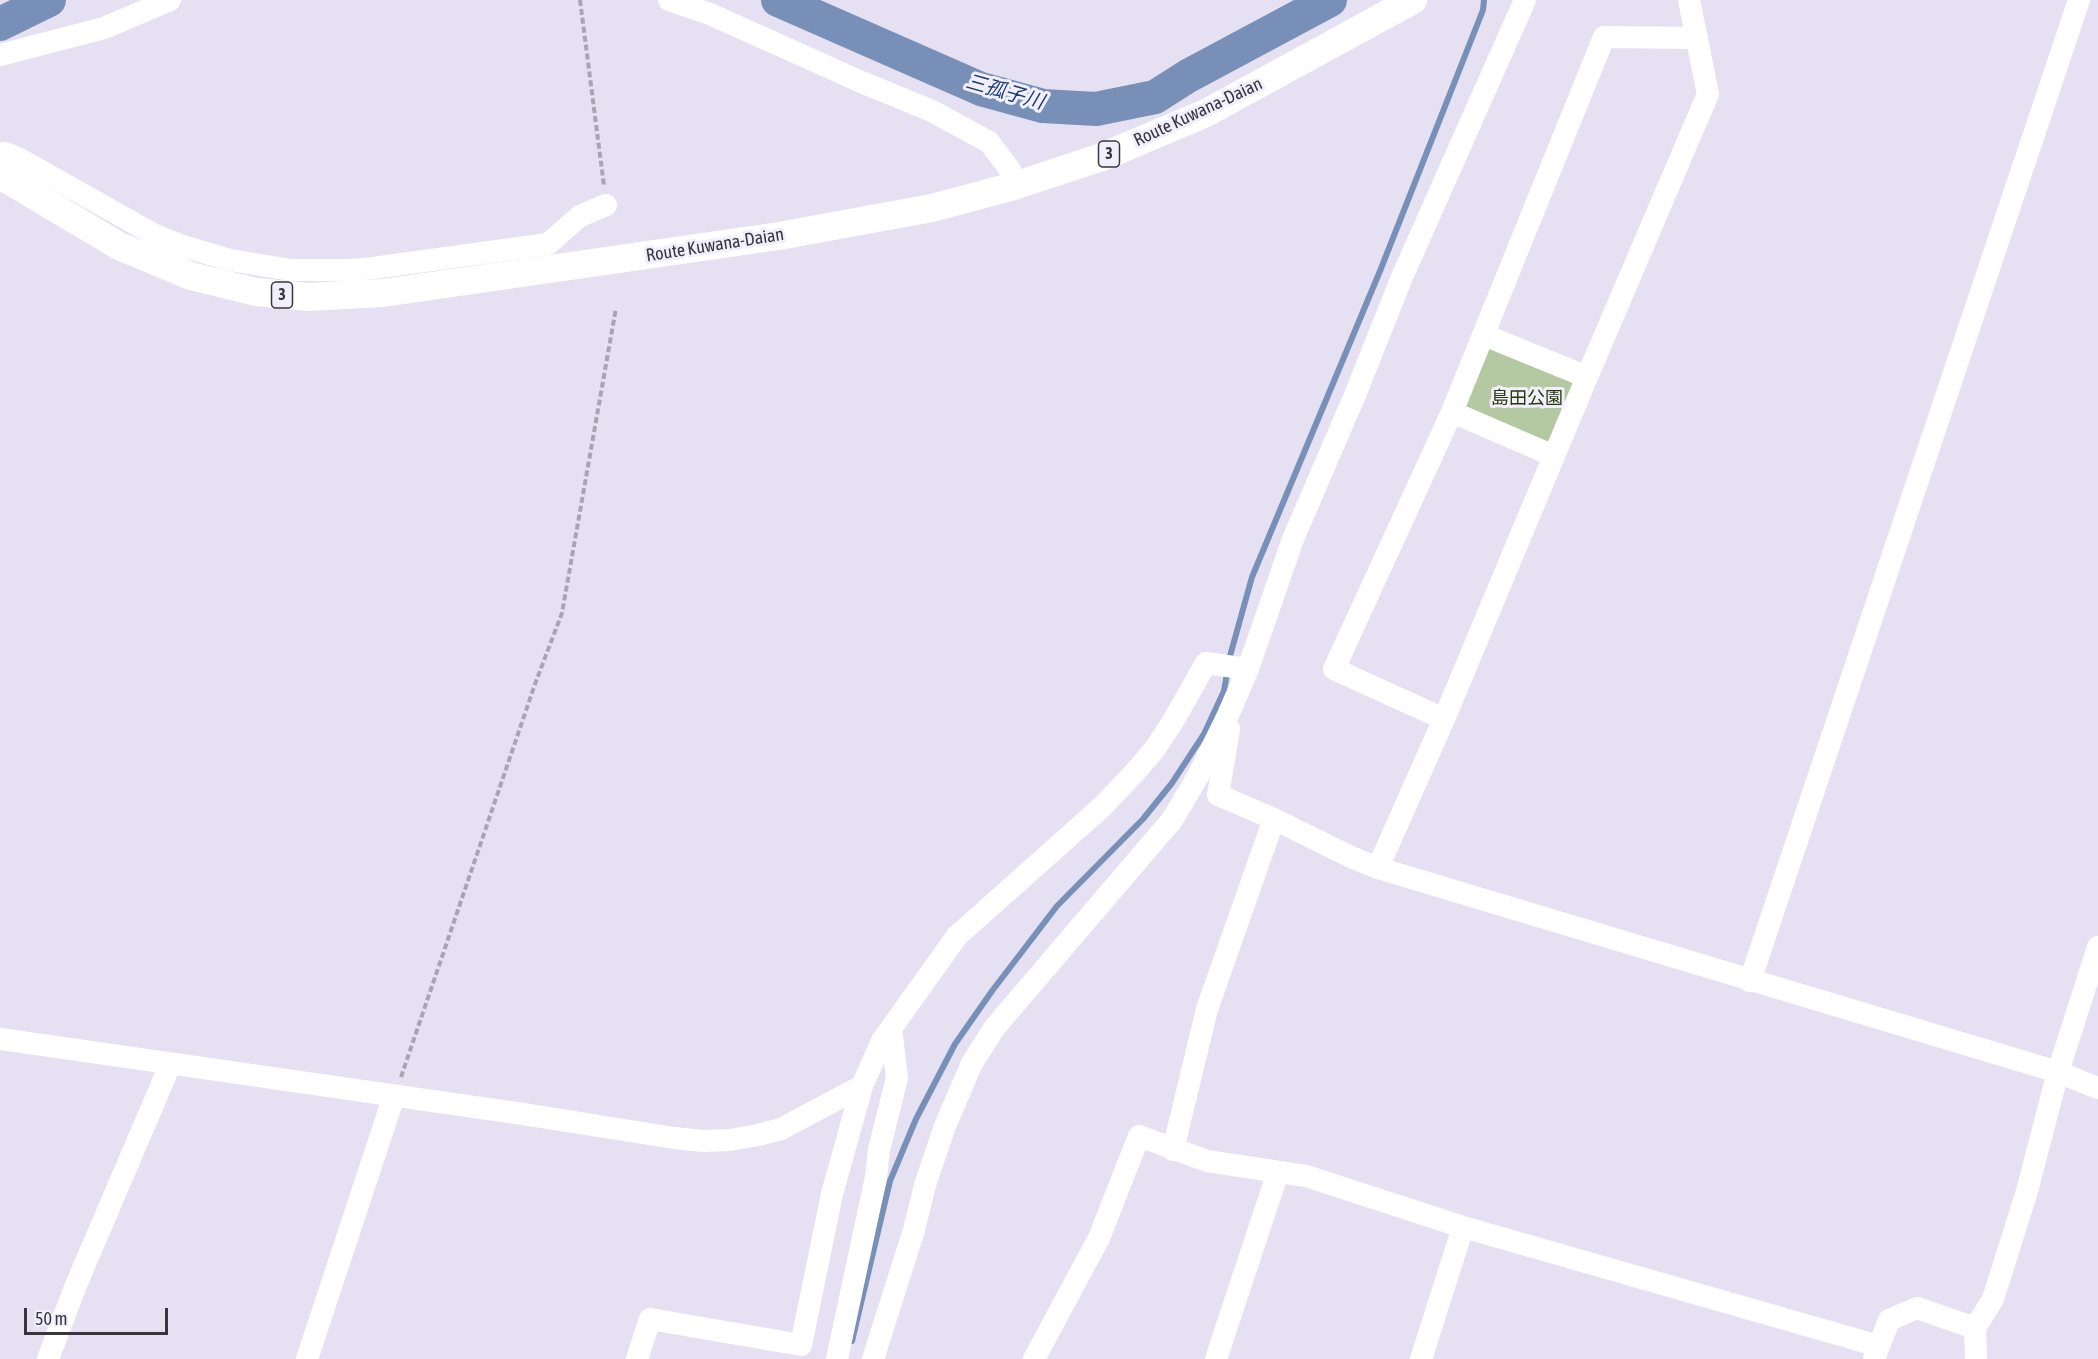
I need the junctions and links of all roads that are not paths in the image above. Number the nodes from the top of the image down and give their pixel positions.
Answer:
1 (171, 0) edge
2 (669, 0) edge
3 (1413, 0) edge
4 (1525, 0) edge
5 (1689, 0) edge
6 (2079, 0) edge
7 (1697, 38) junction
8 (0, 55) edge
9 (0, 159) edge
10 (0, 175) edge
11 (1014, 186) junction
12 (606, 205) road end
13 (1484, 336) junction
14 (1587, 377) junction
15 (1452, 412) junction
16 (1554, 456) junction
17 (1244, 668) junction
18 (1233, 704) junction
19 (1444, 719) junction
20 (1274, 819) junction
21 (1381, 861) dead end
22 (2098, 947) edge
23 (1750, 981) junction
24 (891, 1028) junction
25 (0, 1039) edge
26 (170, 1065) junction
27 (2058, 1072) junction
28 (862, 1086) junction
29 (2098, 1088) edge
30 (394, 1096) junction
31 (1173, 1150) junction
32 (1278, 1172) junction
33 (1463, 1227) junction
34 (856, 1276) junction
35 (1975, 1328) junction
36 (1877, 1353) edge
37 (48, 1359) edge
38 (307, 1359) edge
39 (637, 1359) edge
40 (827, 1359) edge
41 (837, 1359) edge
42 (873, 1359) edge
43 (1034, 1359) edge
44 (1216, 1359) edge
45 (1421, 1359) edge
46 (1976, 1359) edge

1 - 8 street
2 - 11 street
3 - 11 main road, Route Kuwana-Daian / 3
4 - 17 street
5 - 7 street
6 - 23 street
7 - 13 street
7 - 14 street
9 - 12 street
10 - 11 main road, Route Kuwana-Daian / 3
13 - 14 street
13 - 15 street
14 - 16 street
15 - 16 street
15 - 19 street
16 - 19 street
17 - 18 street
17 - 24 street
18 - 20 street
18 - 42 street
19 - 21 street
20 - 23 street
20 - 31 street
22 - 27 street
23 - 27 street
24 - 28 street
24 - 34 street
25 - 26 street
26 - 30 street
26 - 37 street
27 - 29 street
27 - 35 street
28 - 30 street
28 - 39 street
30 - 38 street
31 - 32 street
31 - 43 street
32 - 33 street
32 - 44 street
33 - 36 street
33 - 45 street
34 - 40 street
34 - 41 street
35 - 36 street
35 - 46 street

